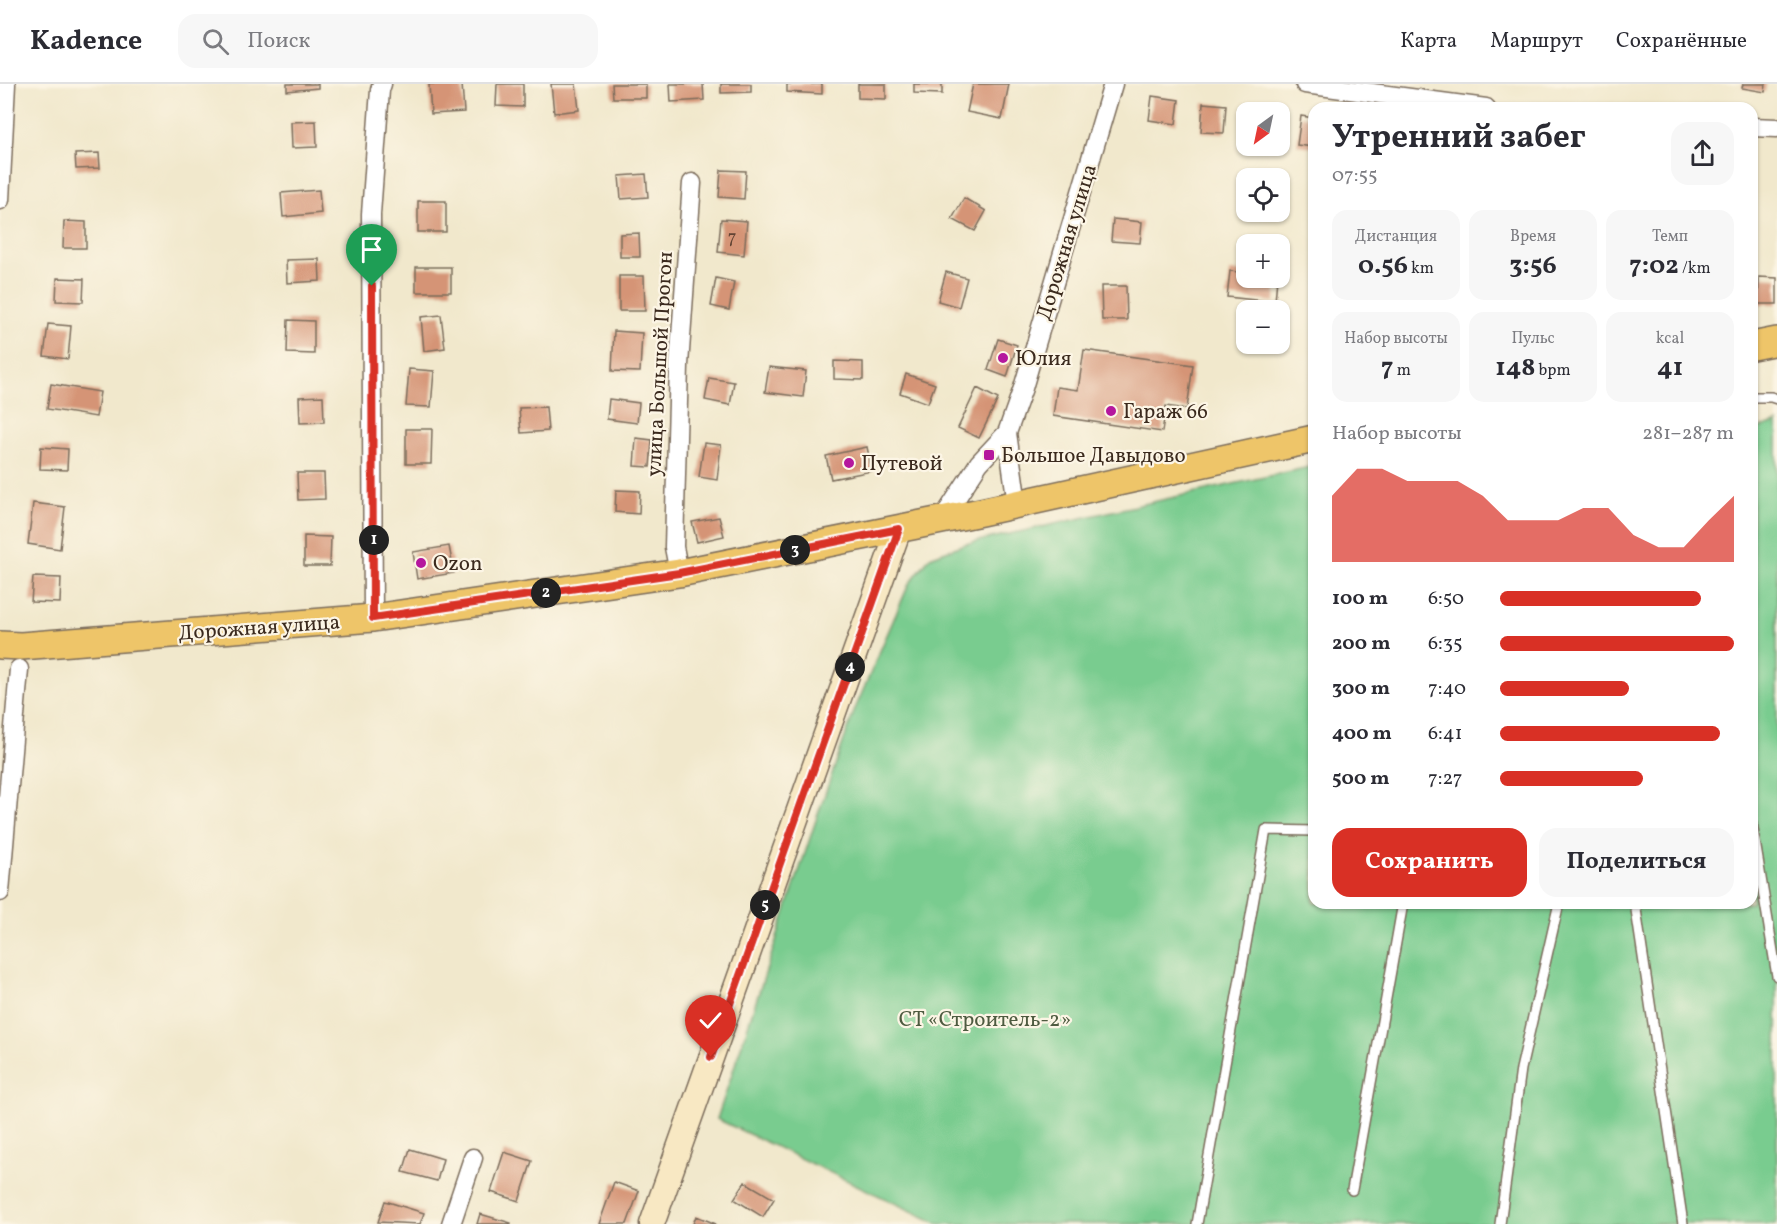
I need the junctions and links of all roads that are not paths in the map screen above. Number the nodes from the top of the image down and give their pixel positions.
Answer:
1 (6, 84) edge
2 (382, 84) edge
3 (1113, 84) edge
4 (1305, 84) edge
5 (1441, 102) edge
6 (1758, 127) edge
7 (1777, 128) edge
8 (692, 183) dead end
9 (0, 200) edge
10 (1777, 341) edge
11 (1758, 345) edge
12 (1758, 397) edge
13 (1777, 399) edge
14 (1006, 433) junction
15 (1308, 440) edge
16 (1017, 504) junction
17 (942, 520) junction
18 (899, 529) junction
19 (679, 573) junction
20 (373, 618) junction
21 (0, 645) edge
22 (19, 669) dead end
23 (1308, 831) edge
24 (1758, 860) edge
25 (0, 891) edge
26 (1402, 909) edge
27 (1558, 909) edge
28 (1636, 909) edge
29 (1777, 976) edge
30 (473, 1158) dead end
31 (1352, 1190) dead end
32 (451, 1224) edge
33 (652, 1224) edge
34 (1197, 1224) edge
35 (1500, 1224) edge
36 (1683, 1224) edge

1 - 9 street
2 - 20 street
3 - 14 street, Дорожная улица
4 - 5 street
6 - 7 street
8 - 19 street, улица Большой Прогон
10 - 11 main road
12 - 13 lane
14 - 16 street, Дорожная улица
14 - 17 street, Дорожная улица
15 - 16 main road, Дорожная улица
16 - 17 main road, Дорожная улица
17 - 18 main road, Дорожная улица
18 - 19 main road, Дорожная улица
18 - 33 street
19 - 20 main road, Дорожная улица
20 - 21 main road, Дорожная улица
22 - 25 street
23 - 34 lane
24 - 29 lane
26 - 31 lane
27 - 35 lane
28 - 36 lane
30 - 32 street

